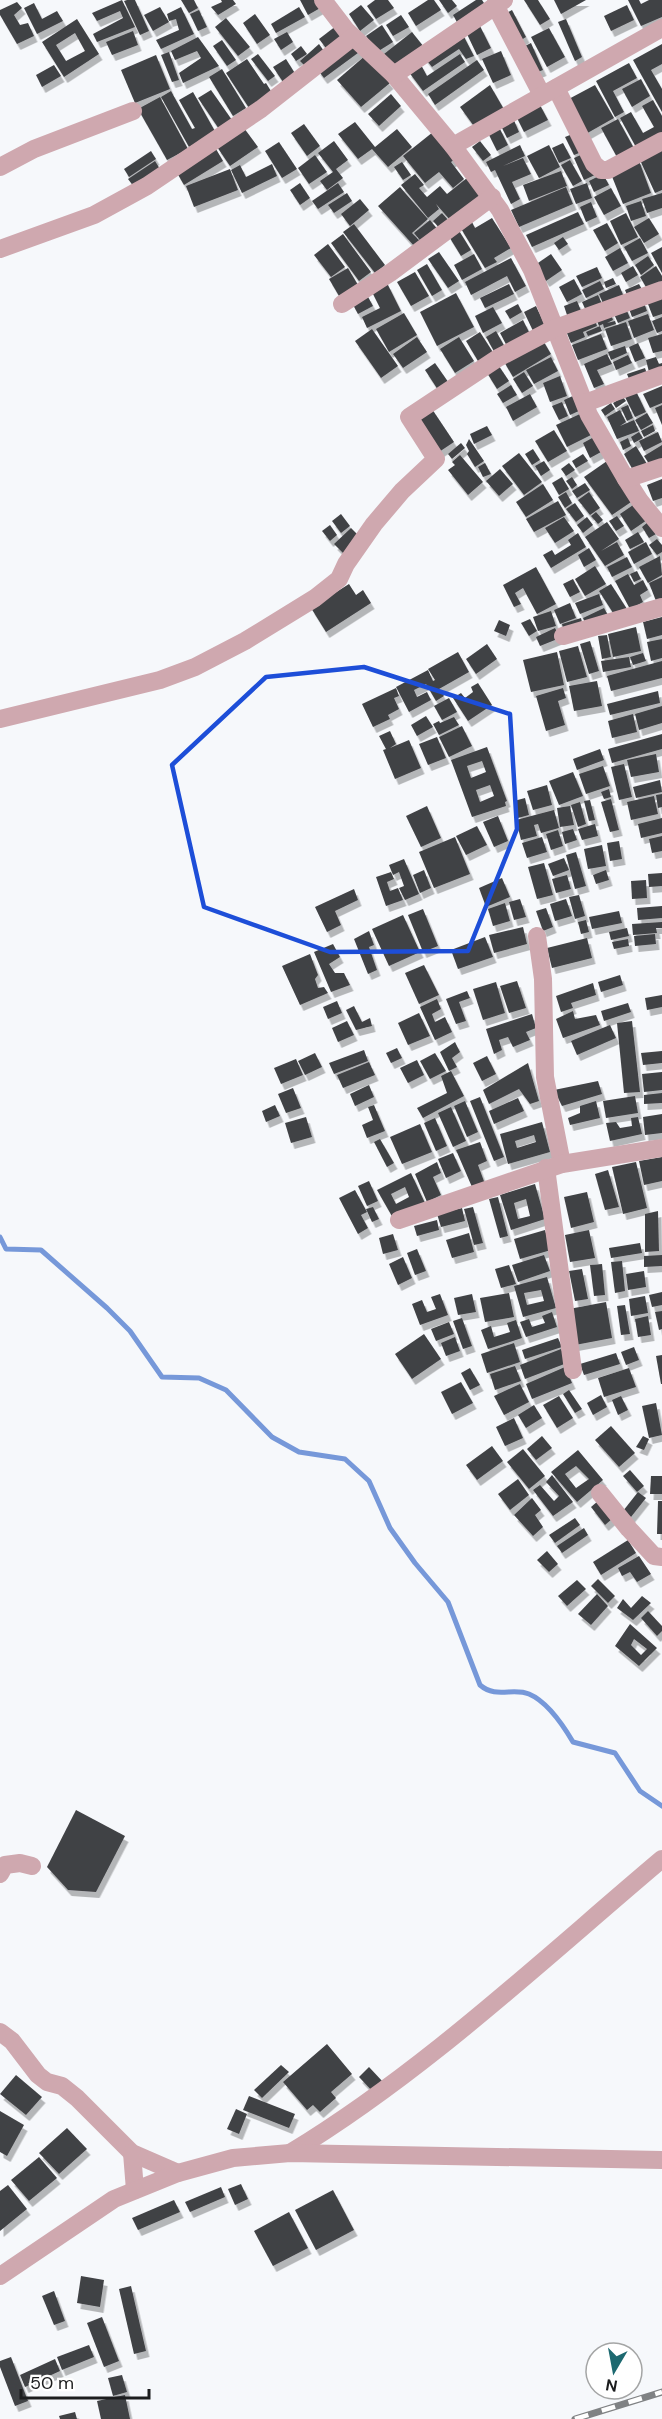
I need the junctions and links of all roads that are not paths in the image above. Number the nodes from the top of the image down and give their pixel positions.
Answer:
1 (323, 0) edge
2 (500, 3) edge
3 (662, 28) edge
4 (353, 37) junction
5 (394, 75) junction
6 (549, 91) junction
7 (133, 111) dead end
8 (662, 141) edge
9 (453, 146) junction
10 (0, 167) edge
11 (492, 197) junction
12 (0, 249) edge
13 (662, 290) edge
14 (342, 304) dead end
15 (553, 329) junction
16 (662, 375) edge
17 (585, 404) junction
18 (662, 467) edge
19 (626, 480) junction
20 (662, 528) edge
21 (662, 607) edge
22 (563, 636) dead end
23 (0, 719) edge
24 (537, 936) dead end
25 (662, 1148) edge
26 (554, 1166) junction
27 (399, 1220) dead end
28 (573, 1370) dead end
29 (600, 1493) dead end
30 (662, 1557) edge
31 (662, 1859) edge
32 (32, 1866) dead end
33 (0, 1874) edge
34 (0, 2032) edge
35 (132, 2153) junction
36 (290, 2153) junction
37 (662, 2160) edge
38 (178, 2173) junction
39 (135, 2190) junction
40 (0, 2276) edge

1 - 4 street
2 - 5 street
2 - 6 street
3 - 6 street
4 - 5 street
4 - 12 street
5 - 9 street
6 - 8 street
6 - 9 street
7 - 10 street
9 - 11 street
11 - 14 street
11 - 15 street
13 - 15 street
15 - 17 street
15 - 23 street
16 - 17 street
17 - 19 street
18 - 19 street
19 - 20 street
21 - 22 street
24 - 26 street
25 - 26 street
26 - 27 street
26 - 28 street
29 - 30 street
31 - 36 street
32 - 33 street
34 - 35 street
35 - 38 street
35 - 39 street
36 - 37 street
36 - 38 street
38 - 39 street
39 - 40 street

